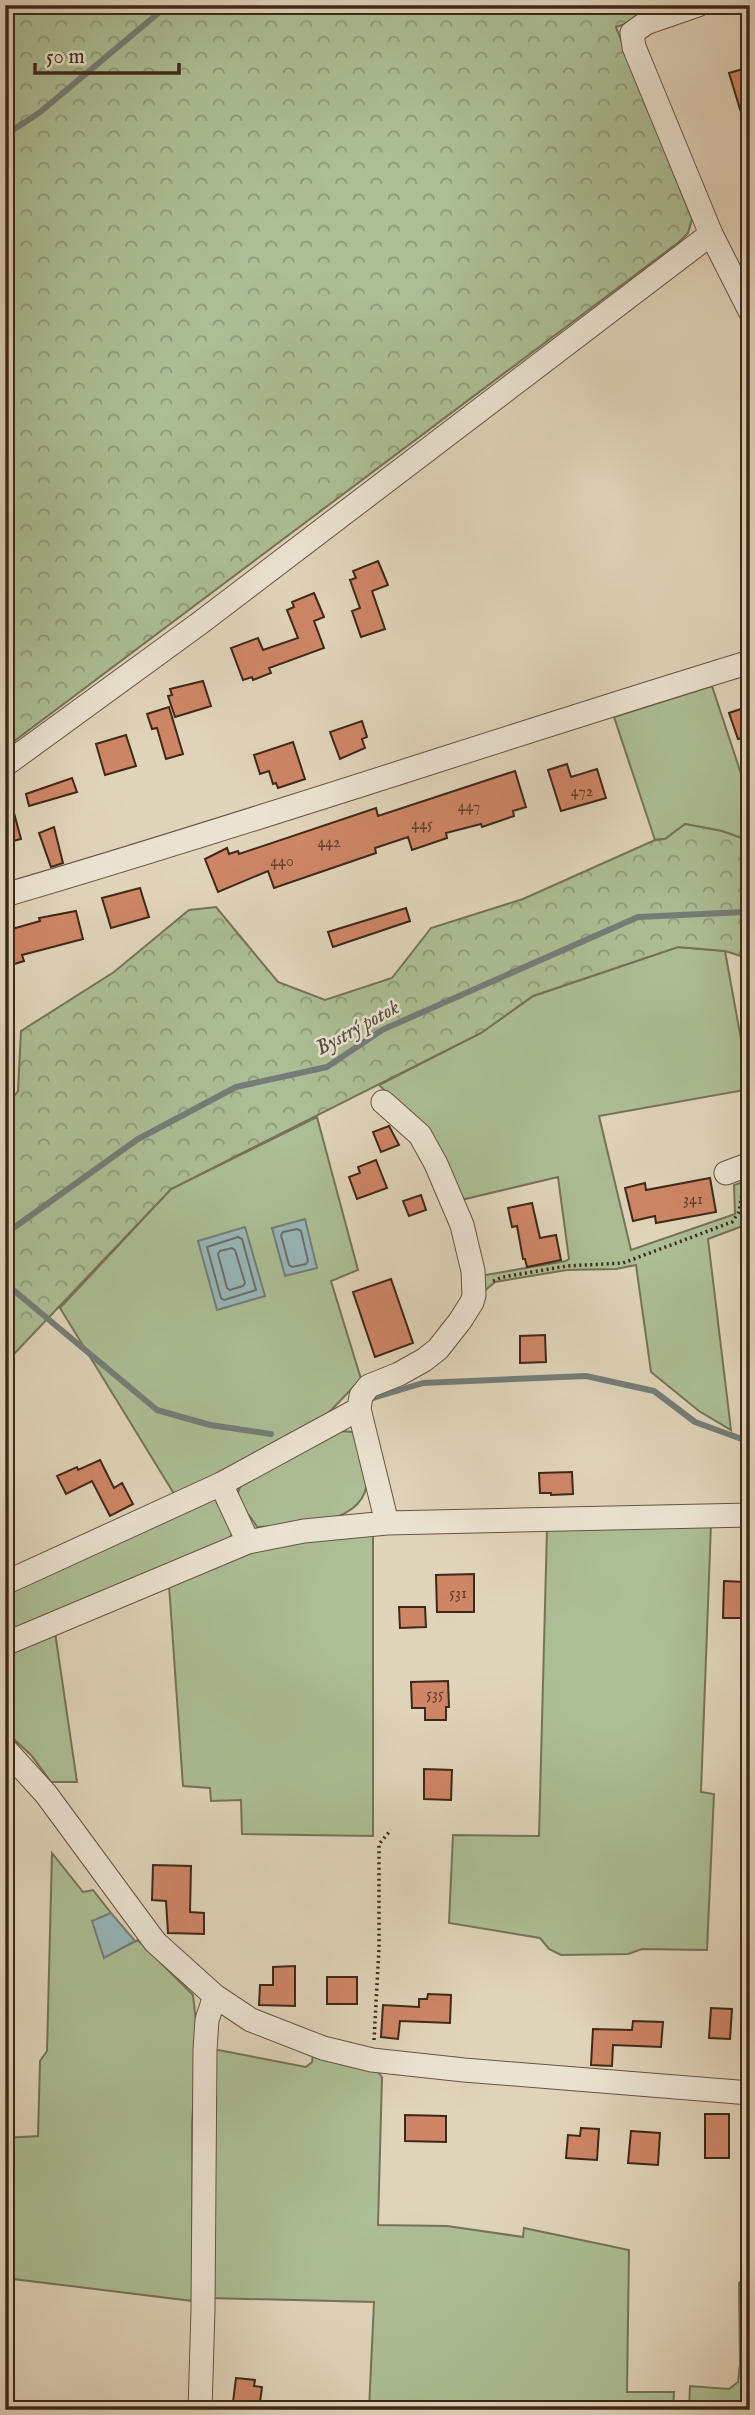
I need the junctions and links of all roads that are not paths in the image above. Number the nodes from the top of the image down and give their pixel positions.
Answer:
1 (698, 5) edge
2 (711, 234) junction
3 (750, 311) edge
4 (750, 662) edge
5 (5, 765) edge
6 (5, 895) edge
7 (383, 1102) dead end
8 (359, 1409) junction
9 (221, 1484) junction
10 (750, 1516) edge
11 (387, 1523) junction
12 (248, 1542) junction
13 (5, 1583) edge
14 (5, 1644) edge
15 (5, 1749) edge
16 (215, 1996) junction
17 (750, 2093) edge
18 (200, 2410) edge

1 - 2 street
2 - 3 street
2 - 5 street
4 - 6 street
7 - 8 street
8 - 9 street
8 - 11 street
9 - 12 street
9 - 13 street
10 - 11 street
11 - 12 street
12 - 14 street
15 - 16 street
16 - 17 street
16 - 18 street

